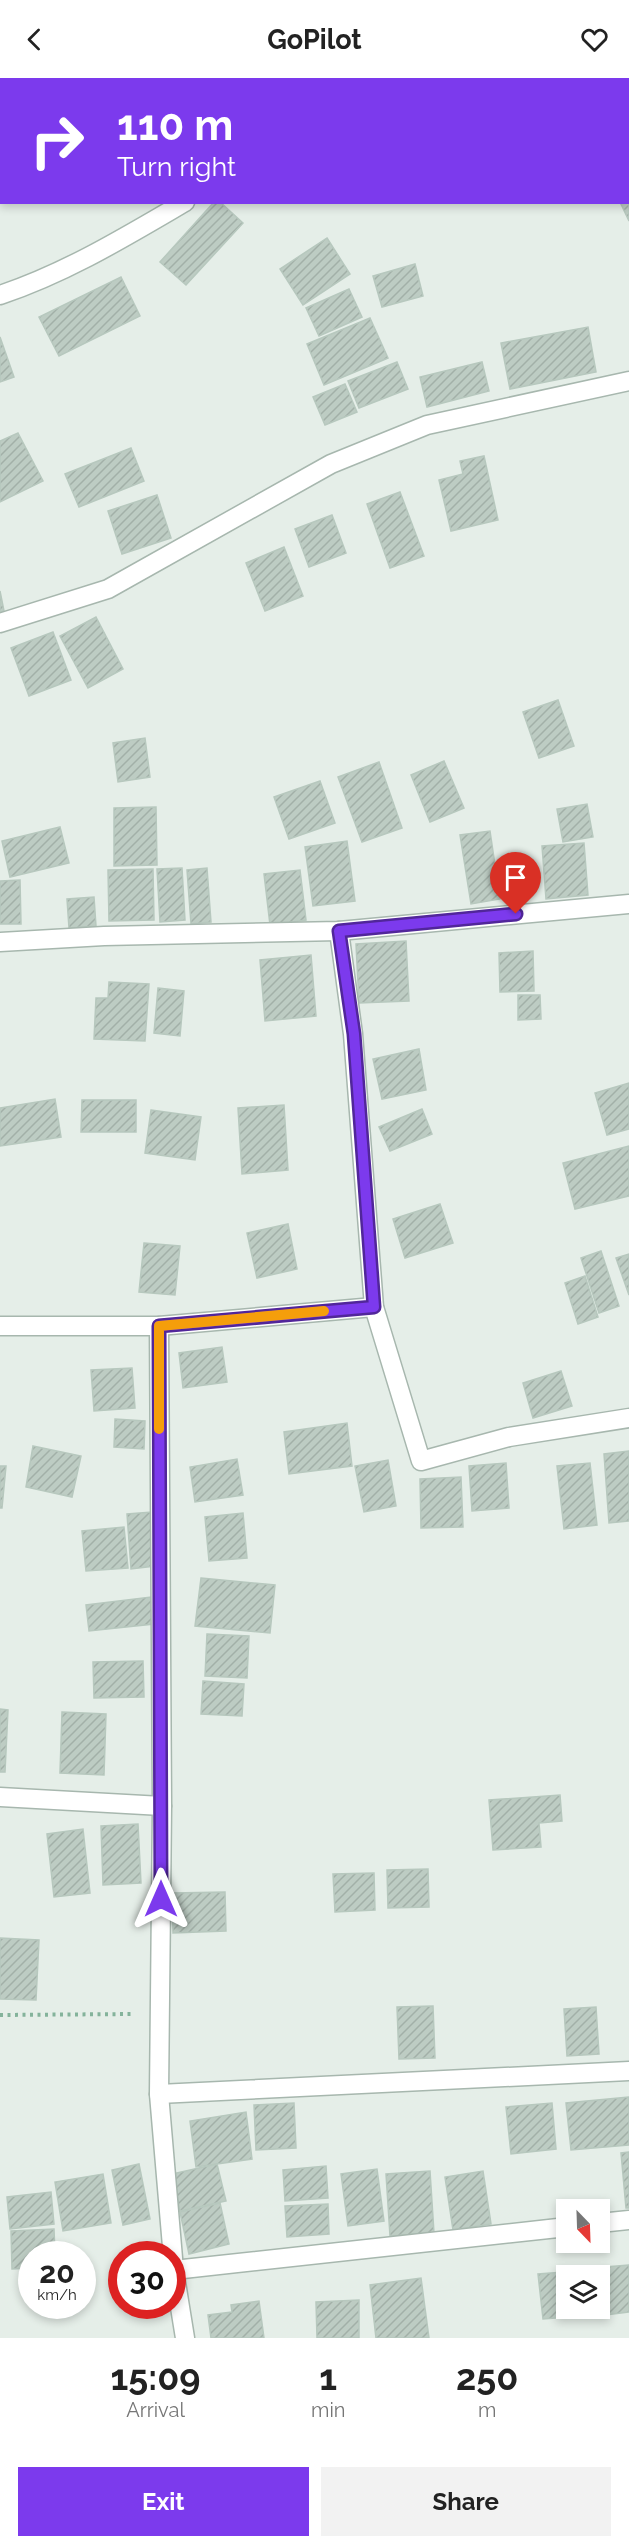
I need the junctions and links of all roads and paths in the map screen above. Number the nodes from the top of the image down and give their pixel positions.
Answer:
1 (182, 204) edge
2 (0, 295) edge
3 (629, 381) edge
4 (0, 623) edge
5 (629, 904) edge
6 (339, 931) junction
7 (0, 942) edge
8 (374, 1307) junction
9 (0, 1326) edge
10 (159, 1326) junction
11 (629, 1418) edge
12 (0, 1797) edge
13 (162, 1806) junction
14 (160, 2014) junction
15 (0, 2015) edge
16 (629, 2071) edge
17 (159, 2094) junction
18 (629, 2220) edge
19 (610, 2222) edge
20 (556, 2228) edge
21 (172, 2241) edge
22 (186, 2269) edge
23 (182, 2319) edge
24 (185, 2338) edge

1 - 2 street
3 - 4 street
5 - 6 street
6 - 7 street
6 - 8 street
8 - 10 street
8 - 11 street
9 - 10 street
10 - 13 street
12 - 13 street
13 - 14 street
14 - 15 path
14 - 17 street
16 - 17 street
17 - 21 street
18 - 19 street
20 - 22 street
23 - 24 street

